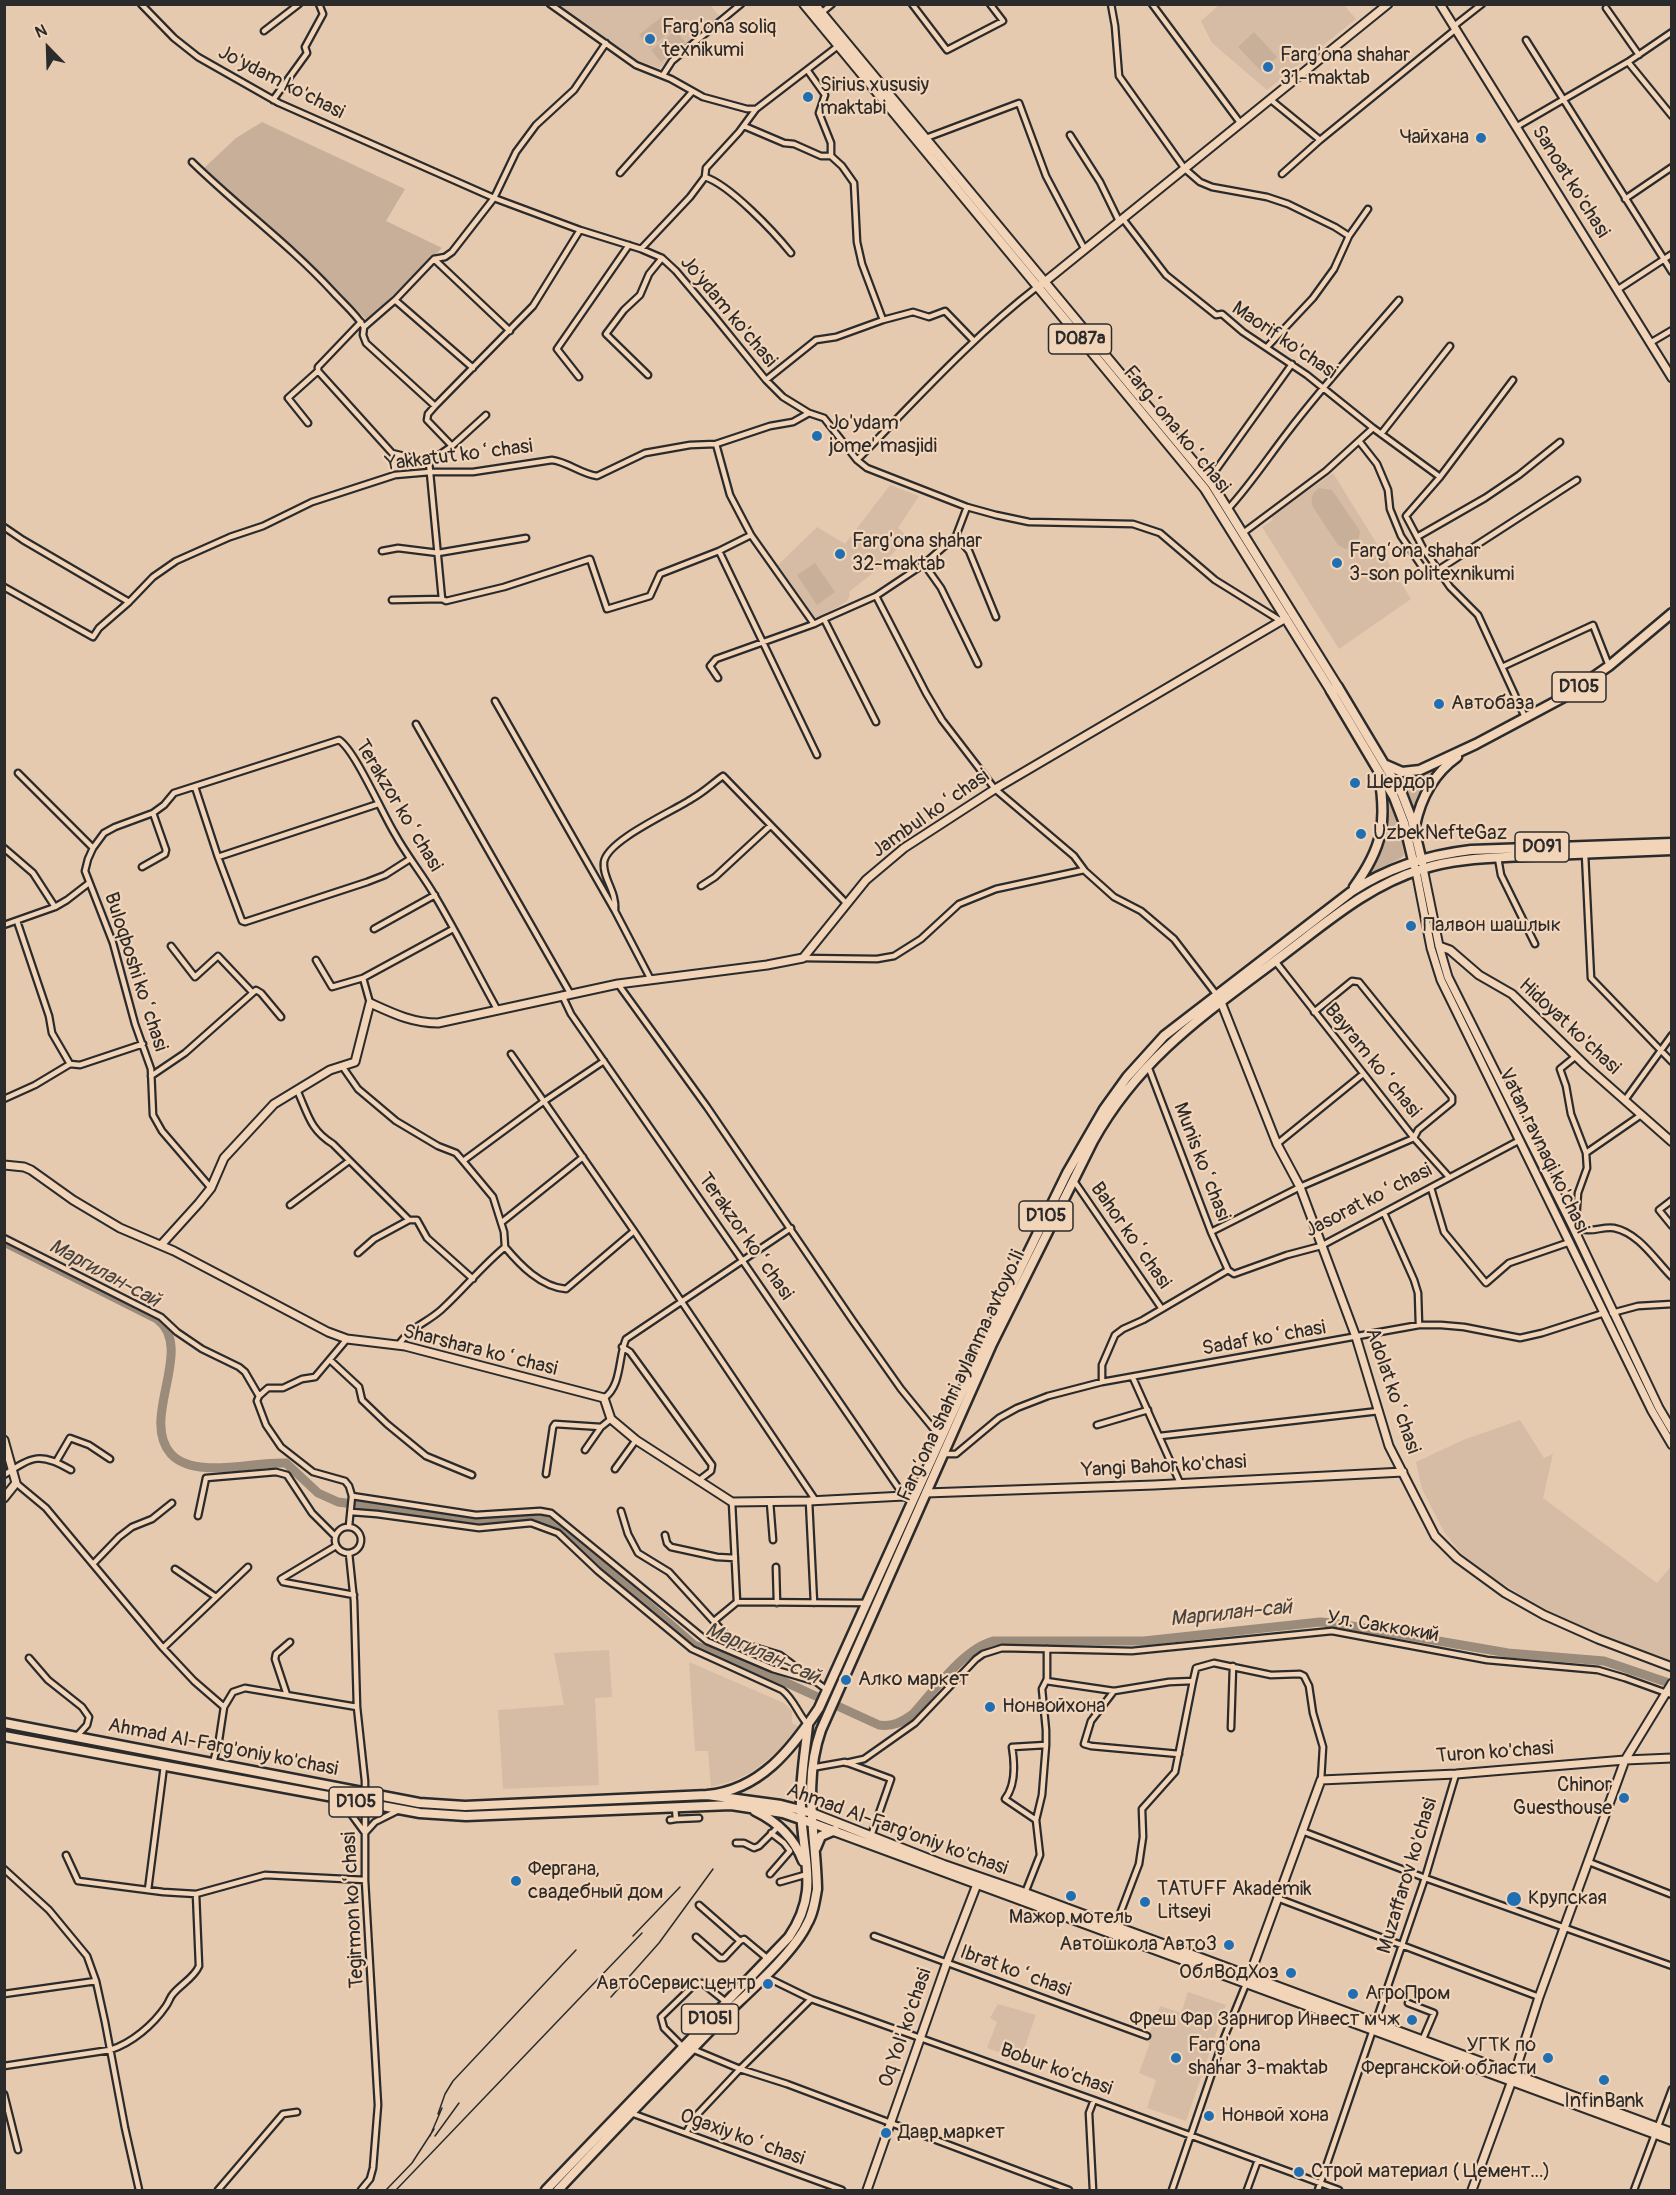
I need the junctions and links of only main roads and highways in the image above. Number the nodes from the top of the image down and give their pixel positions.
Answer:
1 (804, 4) edge
2 (814, 4) edge
3 (818, 15) junction
4 (1040, 285) junction
5 (1671, 613) edge
6 (1334, 689) junction
7 (1476, 744) junction
8 (1382, 767) junction
9 (1415, 829) junction
10 (1671, 843) edge
11 (1671, 850) edge
12 (1418, 865) junction
13 (1351, 892) junction
14 (1219, 998) junction
15 (1024, 1272) junction
16 (4, 1723) edge
17 (808, 1725) junction
18 (4, 1736) edge
19 (707, 1796) junction
20 (744, 1806) junction
21 (801, 1814) junction
22 (812, 1818) junction
23 (835, 1830) junction
24 (815, 1852) junction
25 (808, 1873) junction
26 (978, 1881) junction
27 (760, 1974) junction
28 (1247, 1981) junction
29 (1375, 2028) junction
30 (688, 2048) junction
31 (1513, 2078) junction
32 (1656, 2131) junction
33 (1671, 2133) edge
34 (1671, 2140) edge
35 (546, 2190) edge
36 (558, 2190) edge

1 - 3 main road, Fargʻona koʻchasi / D087a
2 - 3 main road, Fargʻona koʻchasi / D087a
3 - 4 main road, Fargʻona koʻchasi / D087a
3 - 4 main road, Fargʻona koʻchasi / D087a
4 - 6 main road, Fargʻona koʻchasi / D087a
4 - 6 main road, Fargʻona koʻchasi / D087a
5 - 7 highway, D105
6 - 8 highway, Fargʻona koʻchasi / D105
7 - 8 highway, D105
7 - 9 highway, D105
8 - 9 highway, Fargʻona koʻchasi / D105
8 - 12 highway, Fargʻona koʻchasi / D105
8 - 13 highway, D105
9 - 12 highway, Fargʻona koʻchasi / D105
10 - 12 highway, D091
11 - 12 highway, D091
12 - 13 highway, Farg‘ona shahri aylanma avtoyo‘li / D105
12 - 14 highway, Farg‘ona shahri aylanma avtoyo‘li / D105
13 - 14 highway, Farg‘ona shahri aylanma avtoyo‘li / D105
14 - 15 highway, Farg‘ona shahri aylanma avtoyo‘li / D105
14 - 15 highway, Farg‘ona shahri aylanma avtoyo‘li / D105
15 - 17 highway, Farg‘ona shahri aylanma avtoyo‘li / D105
15 - 22 highway, Farg‘ona shahri aylanma avtoyo‘li / D105
16 - 19 highway, Ahmad Al-Farg'oniy ko'chasi / D105
17 - 19 highway
17 - 21 highway, D105
18 - 20 highway, Ahmad Al-Farg'oniy ko'chasi / D105
19 - 21 highway, Ahmad Al-Farg'oniy ko'chasi / D105
20 - 21 highway, Ahmad Al-Farg'oniy ko'chasi / D105
20 - 25 highway
21 - 22 highway, D105
21 - 25 highway, D105l
22 - 23 main road, Ahmad Al-Farg'oniy ko'chasi
22 - 24 highway, D105l
22 - 26 main road, Ahmad Al-Farg'oniy ko'chasi
23 - 24 highway
23 - 26 main road, Ahmad Al-Farg'oniy ko'chasi
24 - 27 highway, D105l
25 - 27 highway, D105l
26 - 28 main road, Ahmad Al-Farg'oniy ko'chasi
26 - 28 main road, Ahmad Al-Farg'oniy ko'chasi
27 - 30 highway, D105l
27 - 30 highway, D105l
28 - 29 main road, Ahmad Al-Farg'oniy ko'chasi
29 - 31 main road, Ahmad Al-Farg'oniy ko'chasi
29 - 31 main road, Ahmad Al-Farg'oniy ko'chasi
30 - 35 highway, D105l
30 - 36 highway, D105l
31 - 32 main road, Ahmad Al-Farg'oniy ko'chasi
32 - 33 main road, Ahmad Al-Farg'oniy ko'chasi
32 - 34 main road, Ahmad Al-Farg'oniy ko'chasi

